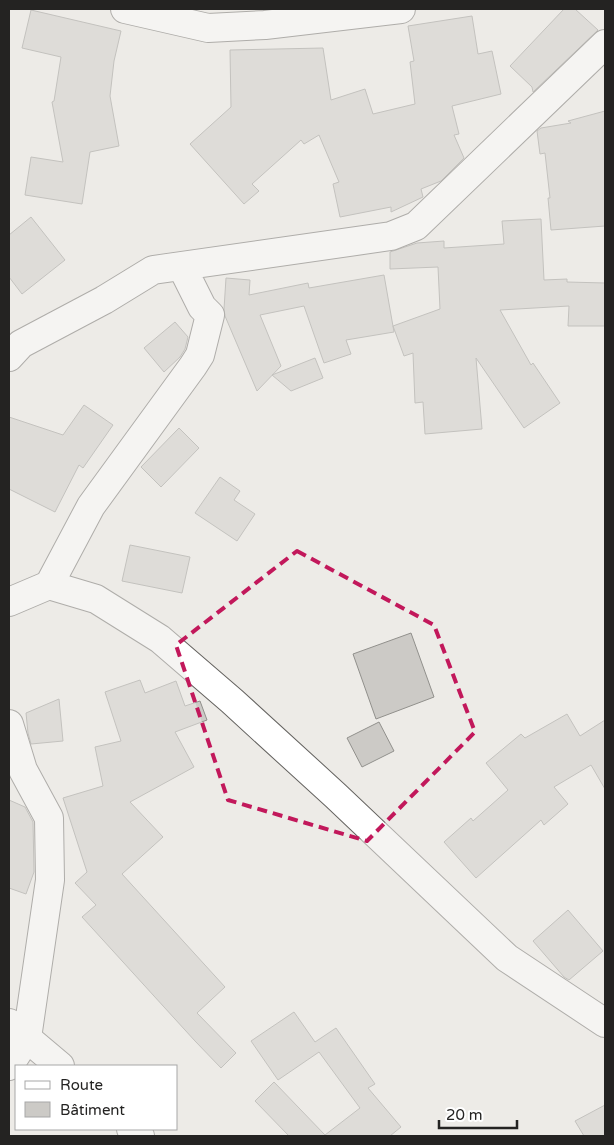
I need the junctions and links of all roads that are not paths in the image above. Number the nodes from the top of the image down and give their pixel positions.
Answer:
1 (125, 9) edge
2 (400, 9) edge
3 (605, 44) edge
4 (182, 266) junction
5 (9, 357) edge
6 (49, 585) junction
7 (9, 602) edge
8 (9, 724) edge
9 (605, 1023) edge
10 (18, 1030) edge
11 (59, 1065) edge
12 (9, 1066) edge

1 - 2 street
3 - 4 street
4 - 5 street
4 - 6 street
6 - 7 street
6 - 9 street
8 - 10 street
10 - 11 street
10 - 12 street

